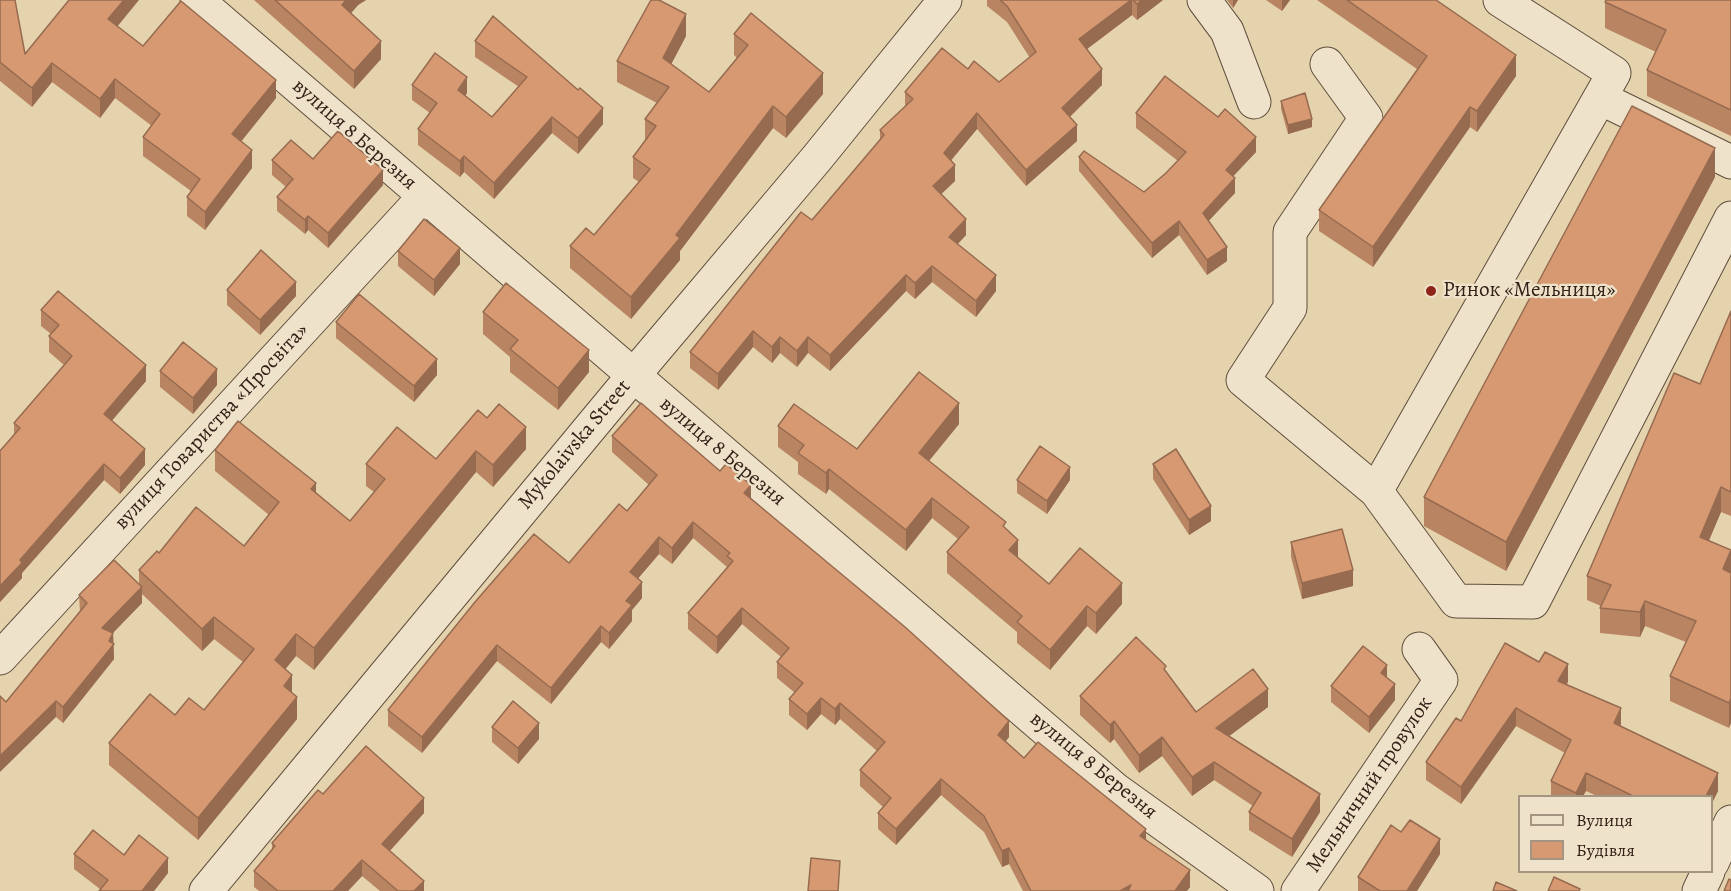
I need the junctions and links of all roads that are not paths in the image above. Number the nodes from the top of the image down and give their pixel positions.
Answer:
1 (197, 0) edge
2 (945, 0) edge
3 (1204, 0) edge
4 (1500, 0) edge
5 (1327, 64) dead end
6 (1600, 98) junction
7 (1254, 102) dead end
8 (1731, 162) edge
9 (425, 196) junction
10 (1731, 218) edge
11 (633, 376) junction
12 (1376, 491) junction
13 (1419, 649) dead end
14 (0, 658) edge
15 (1731, 822) edge
16 (1713, 861) edge
17 (1708, 873) edge
18 (207, 891) edge
19 (1257, 891) edge
20 (1298, 891) edge
21 (1699, 891) edge

1 - 9 street, вулиця 8 Березня
2 - 11 street, Mykolaivska Street
3 - 7 street
4 - 6 street
5 - 12 street
6 - 8 street
6 - 12 street
9 - 11 street, вулиця 8 Березня
9 - 14 street, вулиця Товариства «Просвіта»
10 - 12 street
11 - 18 street, Mykolaivska Street
11 - 19 street, вулиця 8 Березня
13 - 20 street, Мельничний провулок
15 - 16 street
17 - 21 street

